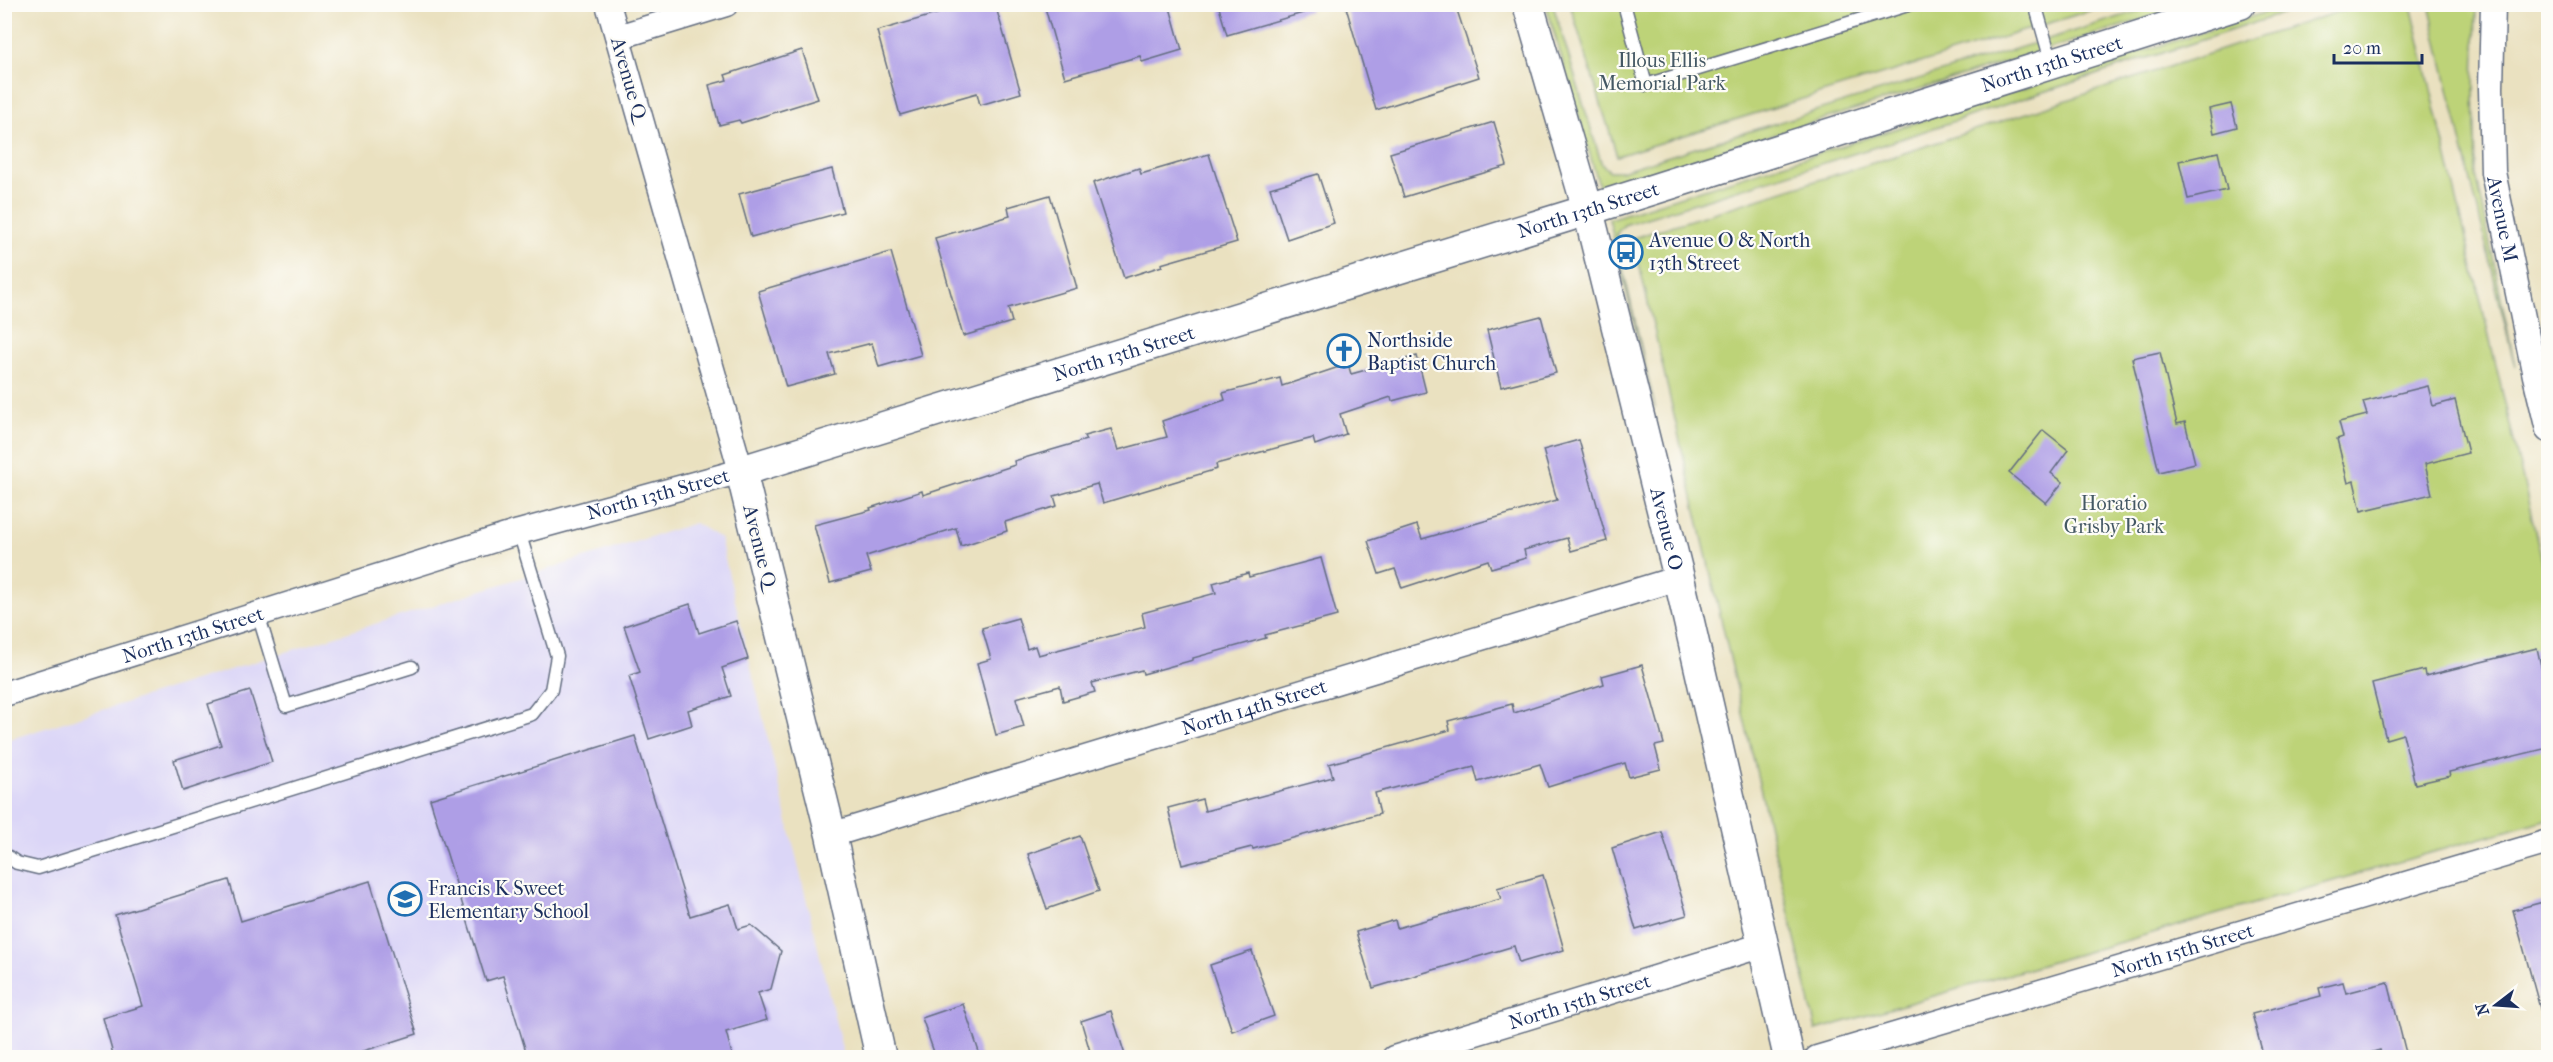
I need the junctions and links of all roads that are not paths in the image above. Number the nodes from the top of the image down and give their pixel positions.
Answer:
1 (608, 4) edge
2 (726, 4) edge
3 (1528, 4) edge
4 (1623, 4) edge
5 (1911, 4) edge
6 (2035, 4) edge
7 (2240, 4) edge
8 (2493, 4) edge
9 (618, 38) junction
10 (2052, 64) junction
11 (1588, 210) junction
12 (2542, 374) edge
13 (2548, 430) edge
14 (741, 471) junction
15 (519, 532) junction
16 (1679, 578) junction
17 (258, 614) junction
18 (412, 667) dead end
19 (4, 694) edge
20 (831, 835) junction
21 (2548, 842) edge
22 (4, 854) edge
23 (1763, 945) junction
24 (881, 1058) edge
25 (1394, 1058) edge
26 (1789, 1058) edge
27 (1817, 1058) edge

1 - 9 street, Avenue Q
2 - 9 street
3 - 11 street, Avenue O
4 - 5 lane
6 - 10 lane
7 - 10 street, North 13th Street
8 - 12 street, Avenue M
9 - 14 street, Avenue Q
10 - 11 street, North 13th Street
11 - 14 street, North 13th Street
11 - 16 street, Avenue O
12 - 13 street, Avenue M
14 - 15 street, North 13th Street
14 - 20 street, Avenue Q
15 - 17 street, North 13th Street
15 - 22 lane
16 - 20 street, North 14th Street
16 - 23 street, Avenue O
17 - 18 lane
17 - 19 street, North 13th Street
20 - 24 street, Avenue Q
21 - 27 street, North 15th Street
23 - 25 street, North 15th Street
23 - 26 street, Avenue O

